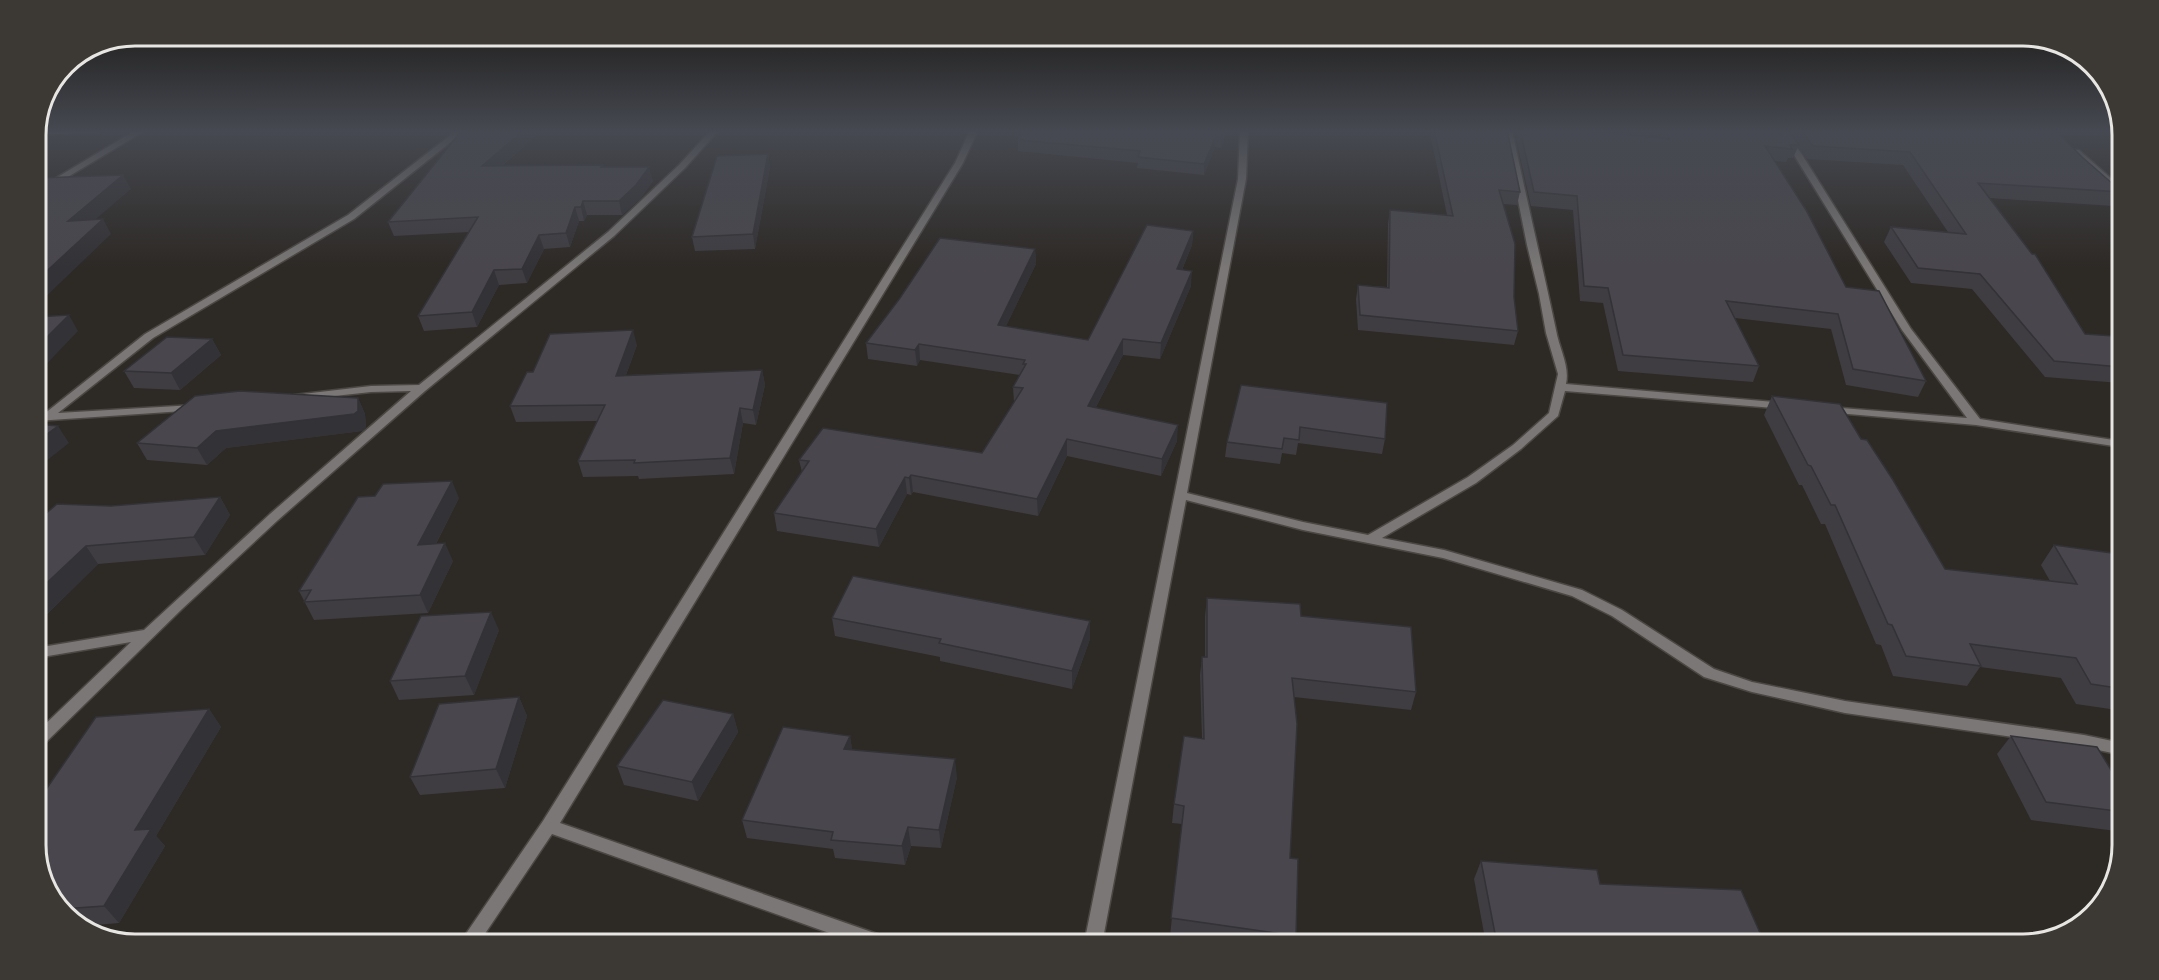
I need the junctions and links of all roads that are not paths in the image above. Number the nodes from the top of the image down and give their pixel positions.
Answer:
1 (66, 176) edge
2 (404, 176) edge
3 (673, 176) edge
4 (951, 176) edge
5 (1242, 176) edge
6 (1518, 176) edge
7 (1811, 176) edge
8 (47, 187) edge
9 (1560, 387) junction
10 (423, 388) junction
11 (290, 398) edge
12 (209, 406) edge
13 (1798, 407) edge
14 (1821, 409) edge
15 (48, 416) joint
16 (1976, 422) junction
17 (2112, 443) edge
18 (1181, 495) junction
19 (1370, 539) junction
20 (145, 635) junction
21 (47, 651) edge
22 (47, 732) edge
23 (2112, 747) edge
24 (549, 826) junction
25 (475, 934) edge
26 (855, 934) edge
27 (1095, 934) edge

1 - 8 street
2 - 15 street
3 - 10 street
4 - 24 street
5 - 18 street
6 - 9 street
7 - 16 street
9 - 13 street
9 - 19 street
10 - 11 street
10 - 20 street
12 - 15 street
14 - 16 street
16 - 17 street
18 - 19 street
18 - 27 street
19 - 23 street
20 - 21 street
20 - 22 street
24 - 25 street
24 - 26 street

